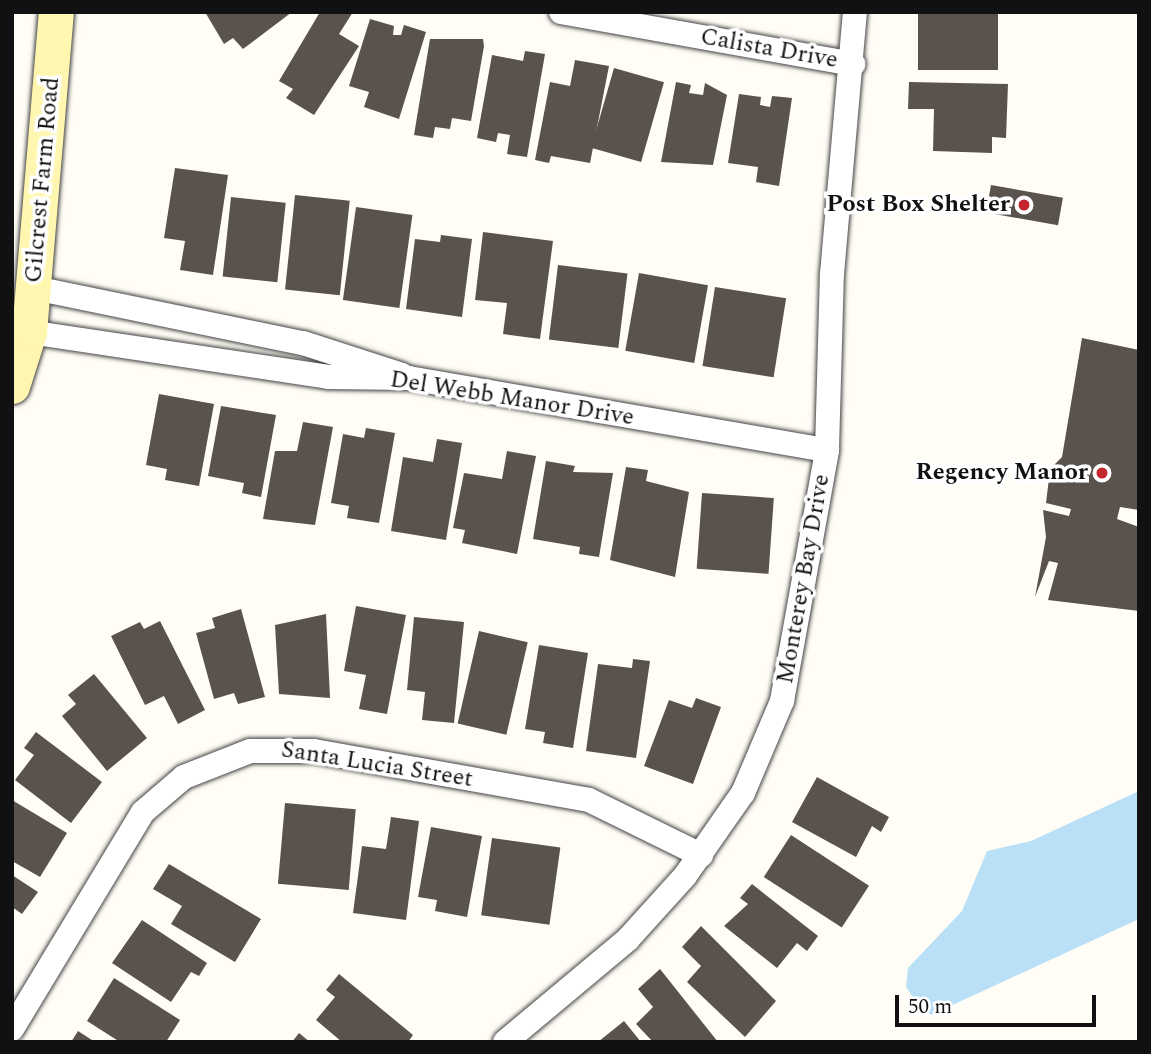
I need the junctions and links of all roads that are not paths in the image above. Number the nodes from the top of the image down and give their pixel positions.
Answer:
1 (56, 12) edge
2 (561, 12) edge
3 (855, 12) edge
4 (853, 64) junction
5 (34, 288) junction
6 (29, 332) junction
7 (409, 378) junction
8 (12, 386) edge
9 (827, 450) junction
10 (701, 855) junction
11 (12, 1029) edge
12 (505, 1042) edge

1 - 5 main road, Gilcrest Farm Road
2 - 4 street, Calista Drive
3 - 4 street, Monterey Bay Drive
4 - 9 street, Monterey Bay Drive
5 - 6 main road, Gilcrest Farm Road
5 - 7 street
6 - 7 street, Del Webb Manor Drive
6 - 8 main road, Gilcrest Farm Road
7 - 9 street, Del Webb Manor Drive
9 - 10 street, Monterey Bay Drive
10 - 11 street, Santa Lucia Street
10 - 12 street, Monterey Bay Drive

